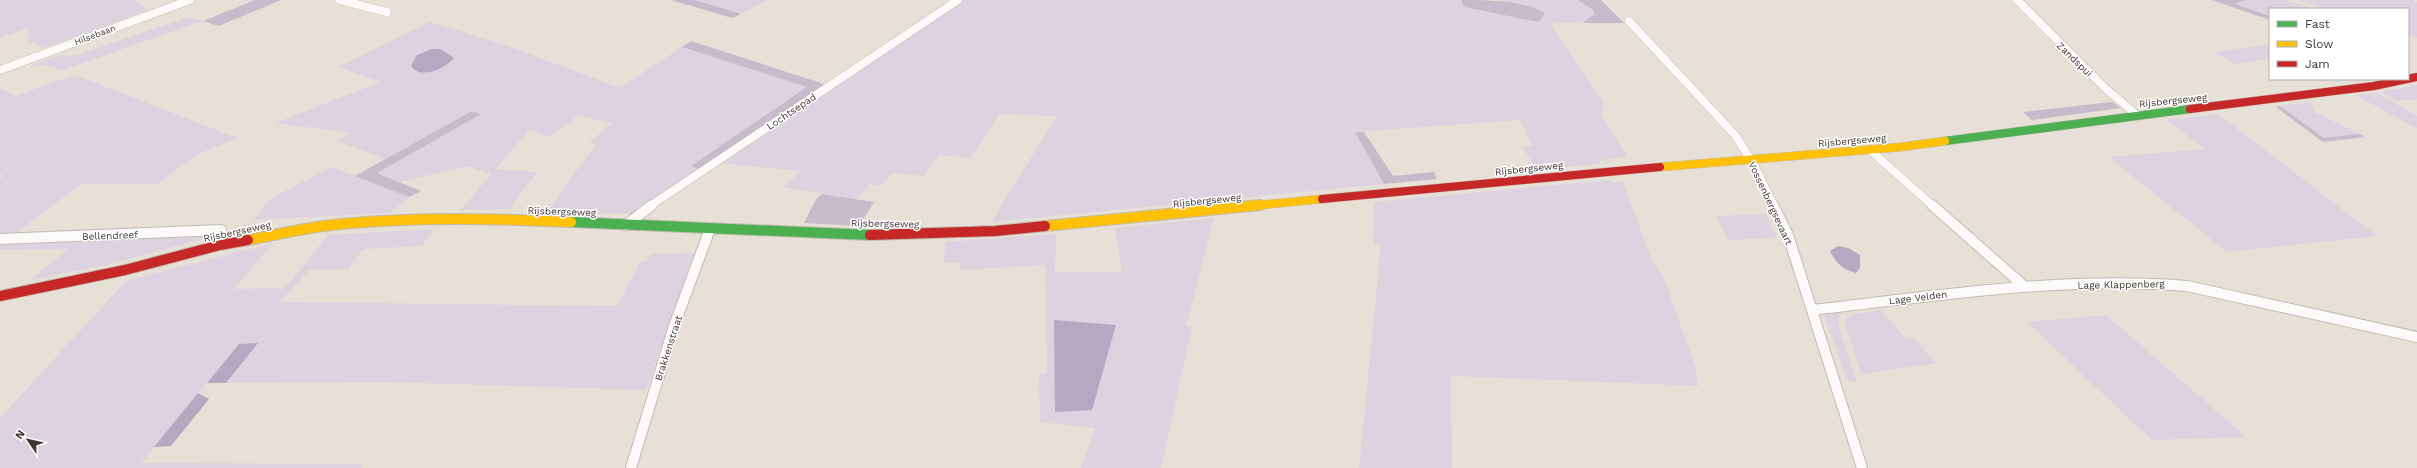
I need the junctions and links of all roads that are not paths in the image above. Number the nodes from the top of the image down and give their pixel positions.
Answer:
1 (190, 0) edge
2 (340, 0) edge
3 (958, 0) edge
4 (2017, 0) edge
5 (387, 12) dead end
6 (1629, 21) dead end
7 (0, 70) edge
8 (2403, 80) edge
9 (2137, 115) junction
10 (1870, 150) junction
11 (1750, 160) junction
12 (626, 225) junction
13 (710, 229) junction
14 (221, 230) dead end
15 (0, 239) edge
16 (2024, 286) junction
17 (0, 296) edge
18 (1812, 310) junction
19 (2417, 337) edge
20 (631, 468) edge
21 (1862, 468) edge

1 - 7 street, Hilsebaan
2 - 5 street
3 - 12 street, Lochtsepad
4 - 9 street, Zandspui
6 - 11 street, Vossenbergsevaart
8 - 9 main road, Rijsbergseweg
9 - 10 main road, Rijsbergseweg
10 - 11 main road, Rijsbergseweg
10 - 16 street
11 - 13 main road, Rijsbergseweg
11 - 18 street, Vossenbergsevaart
12 - 13 main road, Rijsbergseweg
12 - 17 main road, Rijsbergseweg
13 - 20 street, Brakkenstraat
14 - 15 street, Bellendreef
16 - 18 street, Lage Velden
16 - 19 street, Lage Klappenberg
18 - 21 street, Vossenbergsevaart

